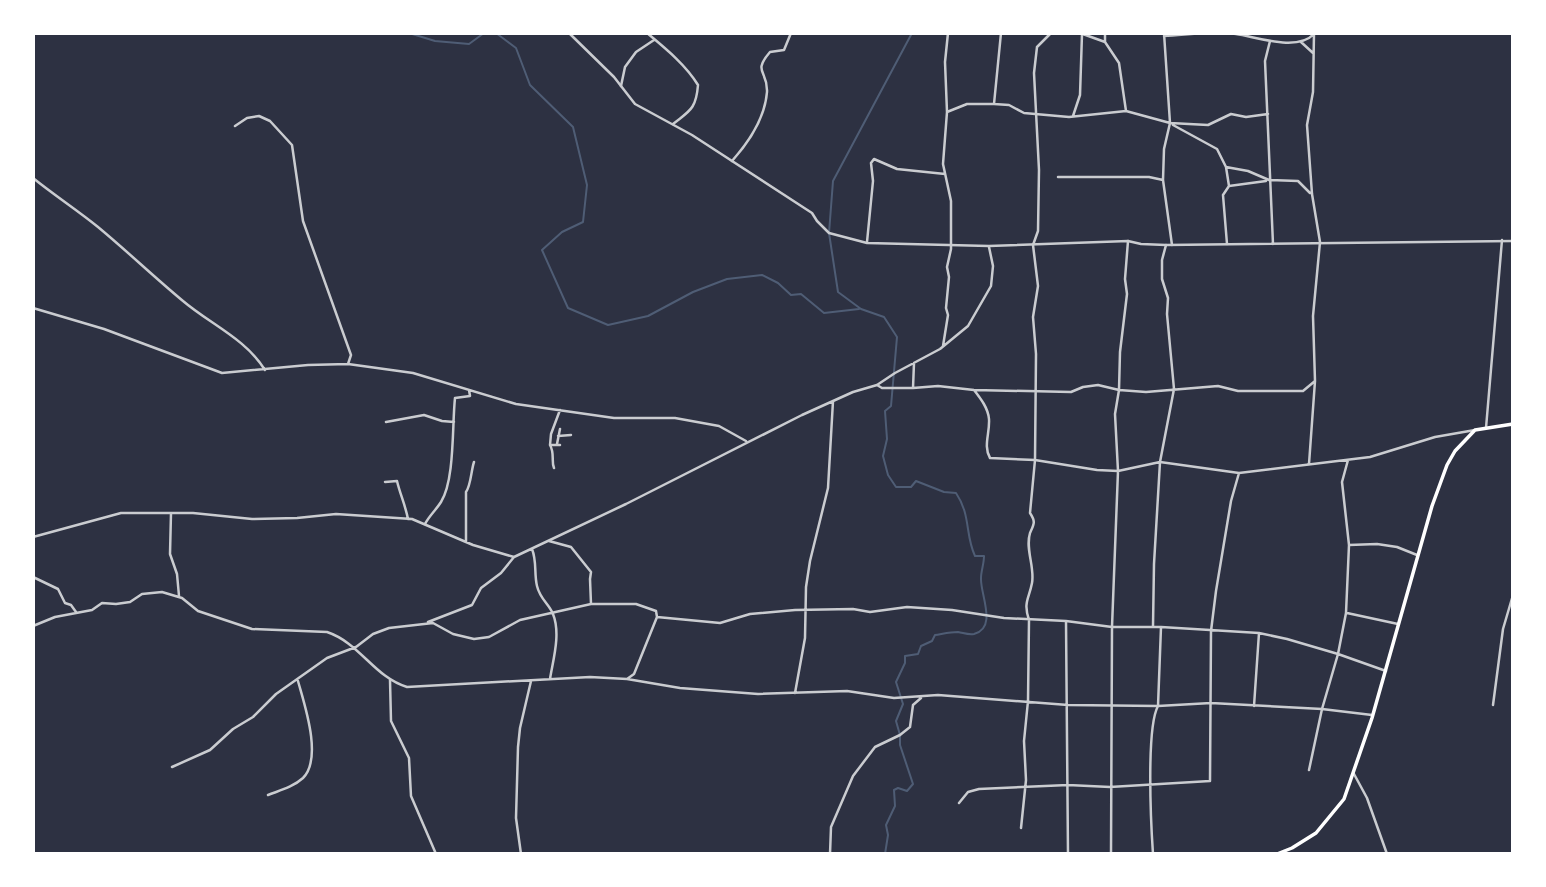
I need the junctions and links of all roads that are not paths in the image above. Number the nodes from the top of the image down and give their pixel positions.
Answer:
1 (569, 33) edge
2 (647, 33) edge
3 (792, 33) edge
4 (948, 33) edge
5 (1000, 33) edge
6 (1051, 33) edge
7 (1105, 33) edge
8 (1081, 34) edge
9 (1215, 34) edge
10 (1314, 34) edge
11 (1164, 35) edge
12 (655, 40) junction
13 (1270, 41) junction
14 (1105, 42) junction
15 (1301, 42) junction
16 (1313, 53) junction
17 (621, 86) junction
18 (994, 104) junction
19 (1126, 111) junction
20 (947, 112) junction
21 (1037, 114) junction
22 (1268, 114) junction
23 (1073, 116) junction
24 (1170, 123) junction
25 (673, 124) junction
26 (235, 126) dead end
27 (732, 161) junction
28 (1226, 166) junction
29 (945, 174) junction
30 (1058, 177) dead end
31 (33, 178) edge
32 (1163, 180) junction
33 (1269, 180) junction
34 (1229, 186) junction
35 (1312, 194) junction
36 (1502, 240) junction
37 (1513, 241) edge
38 (1128, 242) junction
39 (1320, 242) junction
40 (867, 243) junction
41 (1227, 244) junction
42 (1273, 244) junction
43 (1033, 245) junction
44 (1166, 245) junction
45 (1172, 245) junction
46 (951, 246) junction
47 (989, 246) junction
48 (33, 308) edge
49 (943, 346) junction
50 (914, 363) junction
51 (348, 364) junction
52 (265, 370) junction
53 (1315, 381) junction
54 (877, 385) junction
55 (913, 388) junction
56 (1174, 389) junction
57 (470, 390) junction
58 (974, 390) junction
59 (1119, 390) junction
60 (1035, 391) junction
61 (833, 401) junction
62 (560, 410) junction
63 (386, 422) dead end
64 (454, 422) junction
65 (1513, 424) edge
66 (1486, 428) junction
67 (561, 429) dead end
68 (1475, 430) junction
69 (570, 435) dead end
70 (558, 436) junction
71 (747, 441) junction
72 (550, 445) junction
73 (1035, 460) junction
74 (1348, 460) junction
75 (474, 462) dead end
76 (1160, 462) junction
77 (1309, 464) junction
78 (554, 468) dead end
79 (1118, 471) junction
80 (1239, 473) junction
81 (385, 482) dead end
82 (171, 513) junction
83 (408, 519) junction
84 (425, 524) junction
85 (33, 537) edge
86 (549, 541) junction
87 (466, 542) junction
88 (1349, 545) junction
89 (532, 549) junction
90 (1418, 555) junction
91 (514, 557) junction
92 (33, 577) edge
93 (1513, 595) edge
94 (179, 597) junction
95 (591, 604) junction
96 (805, 611) junction
97 (76, 612) junction
98 (553, 613) junction
99 (1346, 613) junction
100 (657, 617) junction
101 (1030, 620) junction
102 (1066, 621) junction
103 (428, 623) junction
104 (1398, 624) junction
105 (33, 626) edge
106 (1112, 627) junction
107 (1161, 627) junction
108 (1153, 628) junction
109 (1211, 631) junction
110 (1259, 633) junction
111 (356, 647) junction
112 (1338, 654) junction
113 (1385, 671) junction
114 (298, 679) junction
115 (550, 679) junction
116 (627, 679) junction
117 (390, 680) junction
118 (531, 681) junction
119 (795, 693) junction
120 (923, 696) junction
121 (1028, 701) junction
122 (1211, 703) junction
123 (1112, 704) junction
124 (1068, 705) junction
125 (1493, 705) dead end
126 (1158, 706) junction
127 (1254, 706) junction
128 (1322, 709) junction
129 (1372, 715) junction
130 (172, 767) dead end
131 (1309, 770) dead end
132 (1354, 774) junction
133 (1068, 785) junction
134 (1026, 786) junction
135 (1151, 786) junction
136 (1110, 787) junction
137 (268, 795) dead end
138 (959, 803) dead end
139 (1021, 828) dead end
140 (436, 854) edge
141 (521, 854) edge
142 (830, 854) edge
143 (1069, 854) edge
144 (1111, 854) edge
145 (1153, 854) edge
146 (1277, 854) edge
147 (1387, 854) edge

1 - 17 street
2 - 12 street
3 - 27 street
4 - 20 street
5 - 18 street
6 - 21 street
7 - 14 street
8 - 14 street
8 - 23 street
9 - 11 street
9 - 13 street
10 - 15 street
10 - 16 street
11 - 24 street
12 - 17 street
12 - 25 street
13 - 15 street
13 - 22 street
14 - 19 street
15 - 16 street
16 - 35 street
17 - 25 street
18 - 20 street
18 - 21 street
19 - 23 street
19 - 24 street
20 - 29 street
21 - 23 street
21 - 43 street
22 - 24 street
22 - 33 street
24 - 28 street
24 - 32 street
25 - 27 street
26 - 51 street
27 - 40 street
28 - 33 street
28 - 34 street
29 - 40 street
29 - 46 street
30 - 32 street
31 - 52 street
32 - 45 street
33 - 34 street
33 - 35 street
33 - 42 street
34 - 41 street
35 - 39 street
36 - 37 street
36 - 39 street
36 - 66 street
38 - 43 street
38 - 44 street
38 - 59 street
39 - 42 street
39 - 53 street
40 - 46 street
41 - 42 street
41 - 45 street
43 - 47 street
43 - 60 street
44 - 45 street
44 - 56 street
46 - 47 street
46 - 49 street
47 - 49 street
48 - 52 street
49 - 50 street
50 - 54 street
50 - 55 street
51 - 52 street
51 - 57 street
53 - 56 street
53 - 77 street
54 - 55 street
54 - 61 street
55 - 58 street
56 - 59 street
56 - 76 street
57 - 62 street
57 - 64 street
58 - 60 street
58 - 73 street
59 - 60 street
59 - 79 street
60 - 73 street
61 - 71 street
61 - 96 street
62 - 71 street
62 - 72 street
63 - 64 street
64 - 84 street
65 - 66 main road
66 - 68 main road
67 - 70 street
68 - 74 street
68 - 90 main road
69 - 70 street
70 - 72 street
71 - 86 street
72 - 78 street
73 - 79 street
73 - 101 street
74 - 77 street
74 - 88 street
75 - 87 street
76 - 79 street
76 - 80 street
76 - 108 street
77 - 80 street
79 - 106 street
80 - 109 street
81 - 83 street
82 - 83 street
82 - 85 street
82 - 94 street
83 - 84 street
84 - 87 street
86 - 89 street
86 - 95 street
87 - 91 street
88 - 90 street
88 - 99 street
89 - 91 street
89 - 98 street
90 - 104 main road
91 - 103 street
92 - 97 street
93 - 125 street
94 - 97 street
94 - 111 street
95 - 98 street
95 - 100 street
96 - 100 street
96 - 101 street
96 - 119 street
97 - 105 street
98 - 103 street
98 - 115 street
99 - 104 street
99 - 112 street
100 - 116 street
101 - 102 street
101 - 121 street
102 - 106 street
102 - 124 street
103 - 111 street
104 - 113 main road
106 - 108 street
106 - 123 street
107 - 108 street
107 - 109 street
107 - 126 street
109 - 110 street
109 - 122 street
110 - 112 street
110 - 127 street
111 - 114 street
111 - 117 street
112 - 113 street
112 - 128 street
113 - 129 main road
114 - 130 street
114 - 137 street
115 - 116 street
115 - 118 street
116 - 119 street
117 - 118 street
117 - 140 street
118 - 141 street
119 - 120 street
120 - 121 street
120 - 142 street
121 - 124 street
121 - 134 street
122 - 126 street
122 - 127 street
122 - 135 street
123 - 124 street
123 - 126 street
123 - 136 street
124 - 133 street
126 - 135 street
127 - 128 street
128 - 129 street
128 - 131 street
129 - 132 main road
132 - 146 main road
132 - 147 street
133 - 134 street
133 - 136 street
133 - 143 street
134 - 138 street
134 - 139 street
135 - 136 street
135 - 145 street
136 - 144 street

